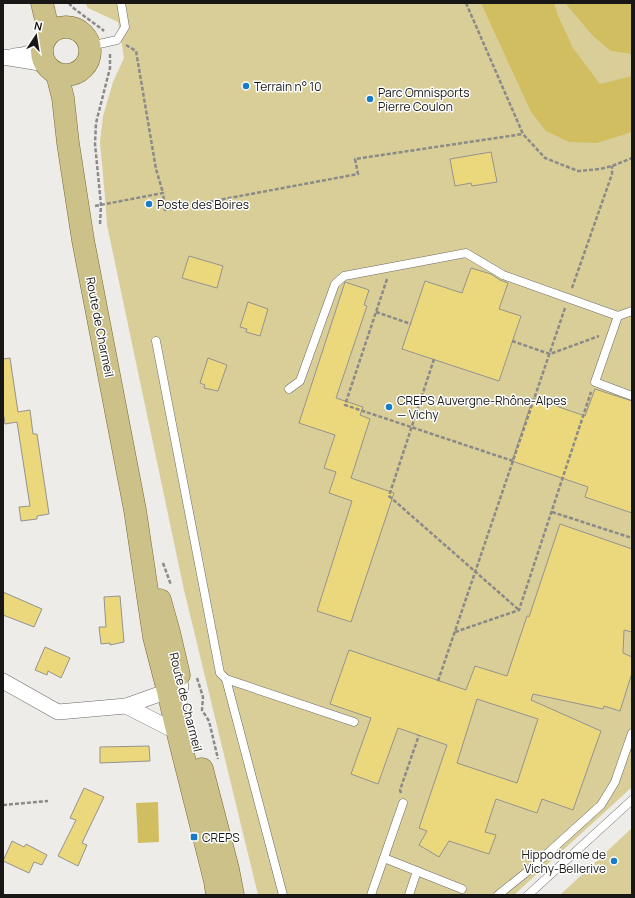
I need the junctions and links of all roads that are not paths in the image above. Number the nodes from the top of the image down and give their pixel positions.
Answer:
1 (42, 3) edge
2 (56, 3) edge
3 (121, 3) edge
4 (99, 44) junction
5 (52, 49) junction
6 (3, 57) edge
7 (81, 70) junction
8 (68, 143) junction
9 (632, 311) edge
10 (618, 316) junction
11 (156, 341) dead end
12 (289, 389) dead end
13 (632, 396) edge
14 (226, 679) junction
15 (3, 681) edge
16 (181, 689) junction
17 (126, 706) junction
18 (354, 722) dead end
19 (176, 726) junction
20 (632, 734) edge
21 (632, 800) edge
22 (404, 803) road end
23 (384, 858) junction
24 (417, 871) junction
25 (462, 889) dead end
26 (217, 895) edge
27 (233, 895) edge
28 (283, 895) edge
29 (371, 895) edge
30 (408, 895) edge
31 (498, 895) edge
32 (528, 895) edge

1 - 5 main road, Route de Charmeil
2 - 5 main road, Route de Charmeil
3 - 4 lane
4 - 5 main road
4 - 7 main road, Route de Charmeil
5 - 6 street
5 - 7 main road
5 - 8 main road, Route de Charmeil
7 - 8 main road, Route de Charmeil
8 - 16 main road, Route de Charmeil
9 - 10 lane
10 - 12 lane
10 - 13 lane
11 - 14 lane
14 - 18 lane
14 - 28 lane
15 - 17 street
16 - 17 street
16 - 19 main road, Route de Charmeil
16 - 27 main road, Route de Charmeil
17 - 19 street
19 - 26 main road, Route de Charmeil
20 - 31 lane
21 - 32 lane
22 - 23 lane
23 - 24 lane
23 - 29 lane
24 - 25 lane
24 - 30 lane

